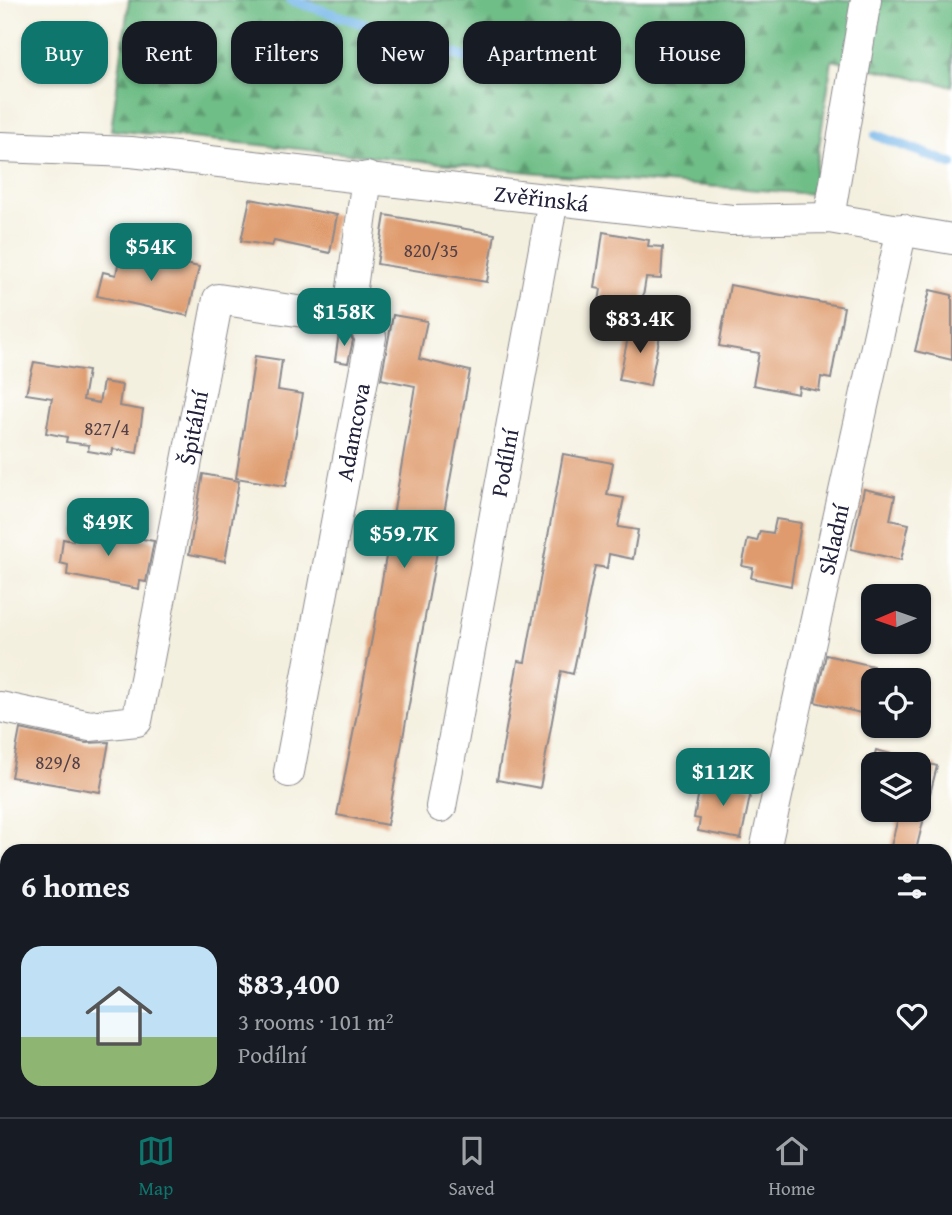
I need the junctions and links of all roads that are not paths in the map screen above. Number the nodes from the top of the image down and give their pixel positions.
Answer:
1 (866, 0) edge
2 (0, 147) edge
3 (367, 177) junction
4 (553, 200) junction
5 (829, 218) junction
6 (902, 229) junction
7 (952, 239) edge
8 (350, 303) junction
9 (0, 707) edge
10 (289, 772) dead end
11 (441, 807) dead end
12 (766, 844) edge

1 - 5 street
2 - 3 street, Zvěřinská
3 - 4 street, Zvěřinská
3 - 8 street
4 - 5 street, Zvěřinská
4 - 11 street, Podílní
5 - 6 street, Zvěřinská
6 - 7 street, Zvěřinská
6 - 12 street, Skladní
8 - 9 street, Špitální
8 - 10 street, Adamcova

